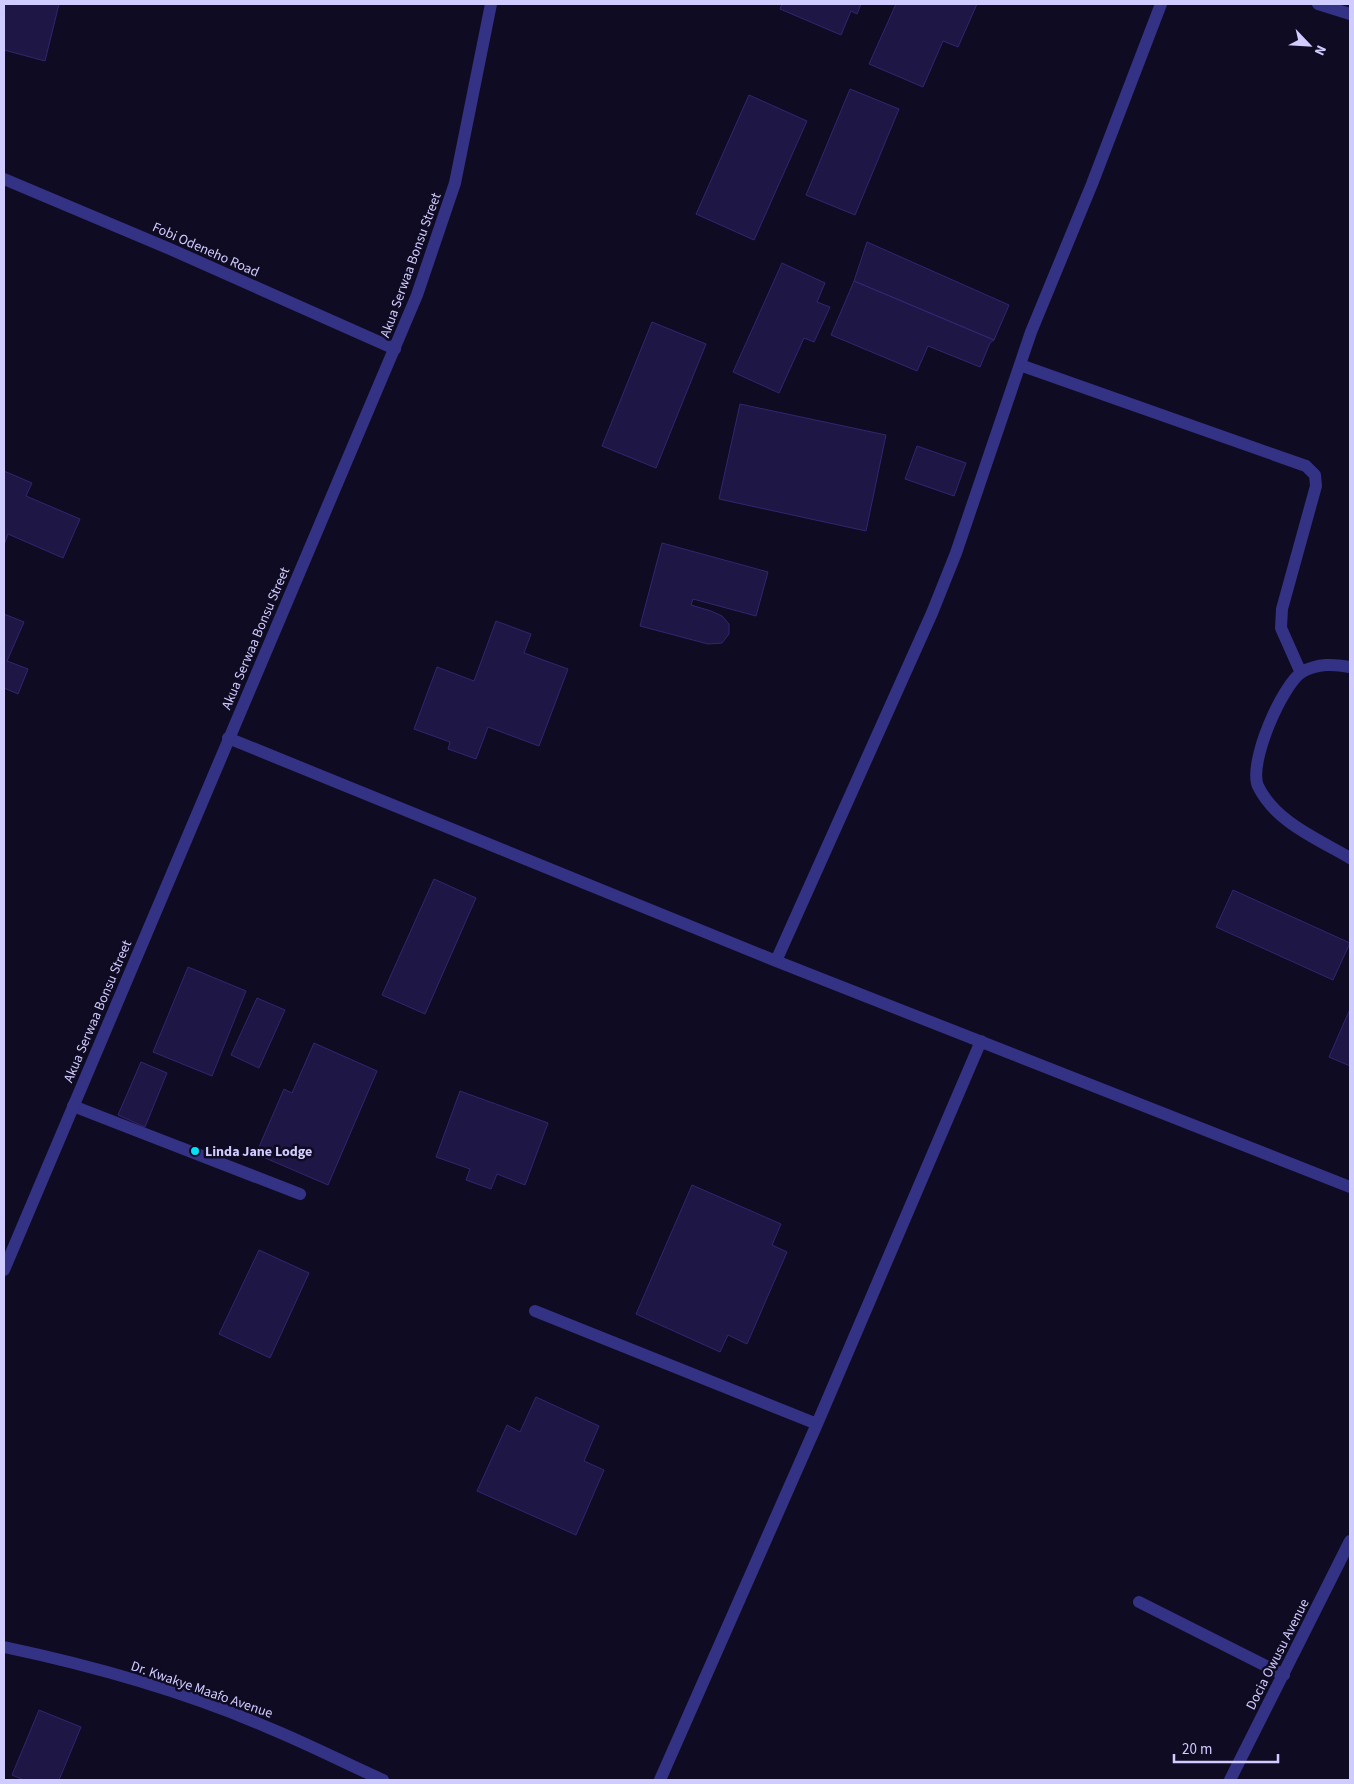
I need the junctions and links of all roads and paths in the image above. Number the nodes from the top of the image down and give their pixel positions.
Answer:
1 (491, 4) edge
2 (1161, 4) edge
3 (1318, 4) edge
4 (1350, 14) edge
5 (4, 179) edge
6 (395, 349) junction
7 (1020, 365) junction
8 (1350, 667) edge
9 (1301, 673) junction
10 (228, 738) junction
11 (1350, 858) edge
12 (776, 961) junction
13 (980, 1041) junction
14 (73, 1106) junction
15 (1350, 1187) edge
16 (300, 1194) dead end
17 (4, 1270) edge
18 (534, 1311) dead end
19 (817, 1424) junction
20 (1350, 1541) edge
21 (1139, 1602) dead end
22 (4, 1647) edge
23 (1284, 1674) junction
24 (383, 1780) edge
25 (660, 1780) edge
26 (1230, 1780) edge

1 - 6 street, Akua Serwaa Bonsu Street
2 - 7 street
3 - 4 street
5 - 6 street, Fobi Odeneho Road
6 - 10 street, Akua Serwaa Bonsu Street
7 - 9 street
7 - 12 street
8 - 9 street
9 - 11 street
10 - 12 street
10 - 14 street, Akua Serwaa Bonsu Street
12 - 13 street
13 - 15 street
13 - 19 street
14 - 16 street
14 - 17 street, Akua Serwaa Bonsu Street
18 - 19 street
19 - 25 street
20 - 23 street, Docia Owusu Avenue
21 - 23 street
22 - 24 street, Dr. Kwakye Maafo Avenue
23 - 26 street, Docia Owusu Avenue

